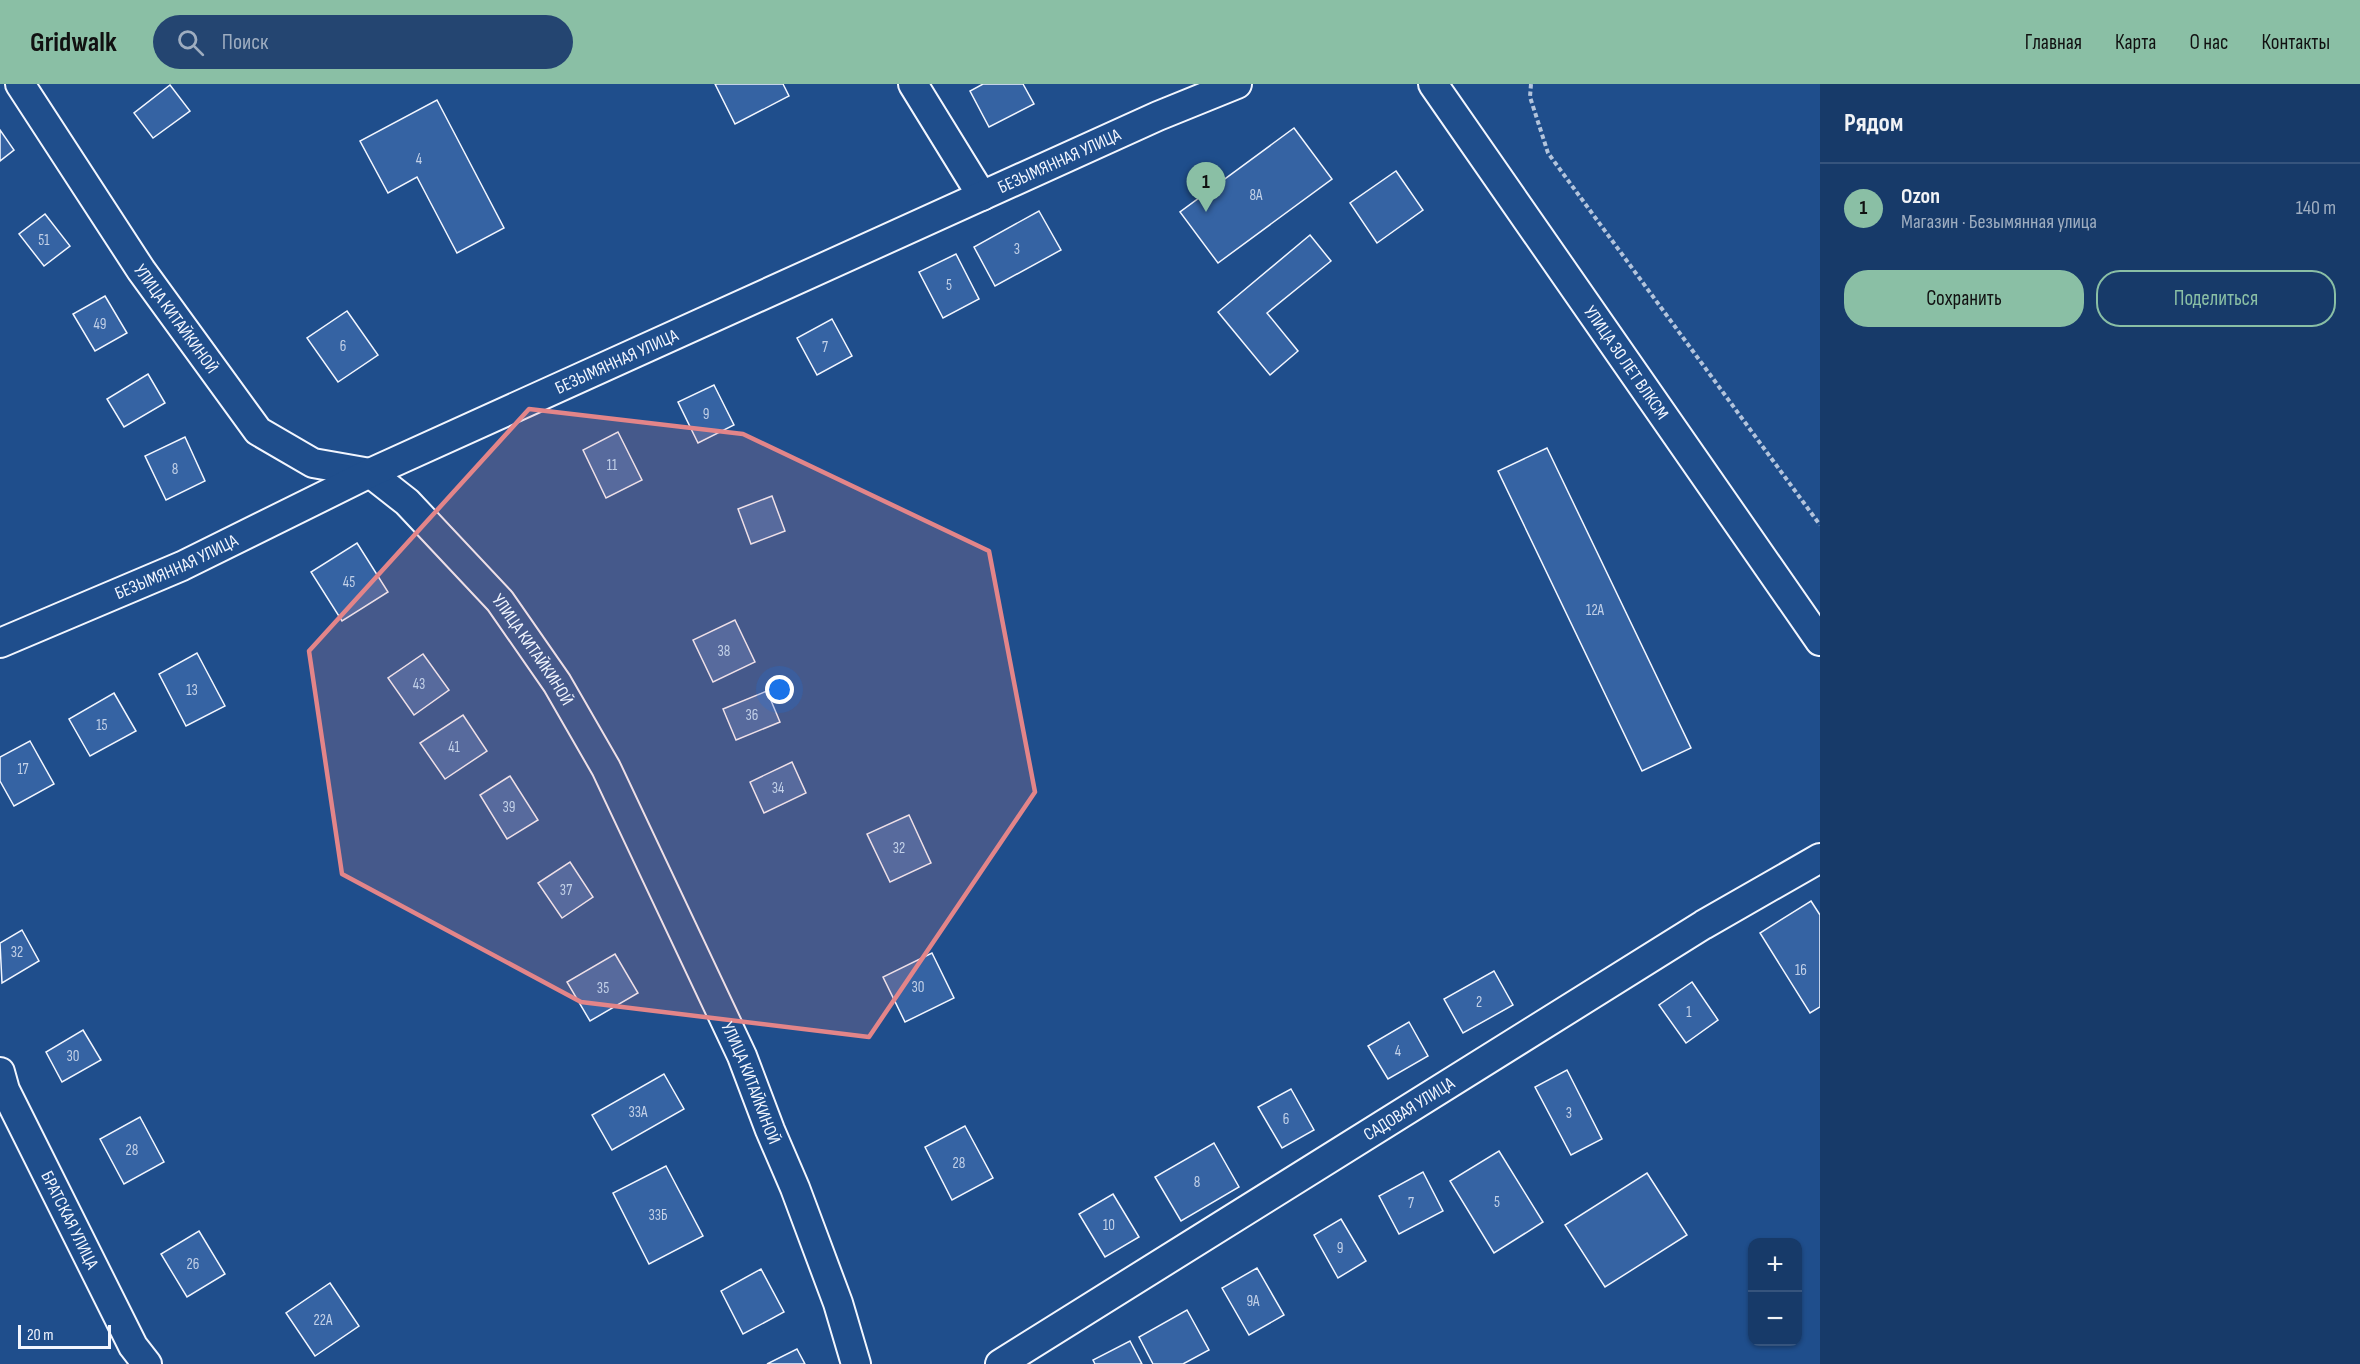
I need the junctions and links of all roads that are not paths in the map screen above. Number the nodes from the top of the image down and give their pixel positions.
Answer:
1 (20, 84) edge
2 (914, 84) edge
3 (1237, 84) edge
4 (1433, 84) edge
5 (982, 196) junction
6 (370, 473) junction
7 (1820, 641) edge
8 (0, 643) edge
9 (1820, 858) edge
10 (0, 1072) edge
11 (147, 1364) edge
12 (856, 1364) edge
13 (1000, 1364) edge

1 - 6 street, УЛИЦА КИТАЙКИНОЙ
2 - 5 street
3 - 5 street, БЕЗЫМЯННАЯ УЛИЦА
4 - 7 street, УЛИЦА 30 ЛЕТ ВЛКСМ
5 - 6 street, БЕЗЫМЯННАЯ УЛИЦА
6 - 8 street, БЕЗЫМЯННАЯ УЛИЦА
6 - 12 street, УЛИЦА КИТАЙКИНОЙ
9 - 13 street, САДОВАЯ УЛИЦА
10 - 11 street, БРАТСКАЯ УЛИЦА

